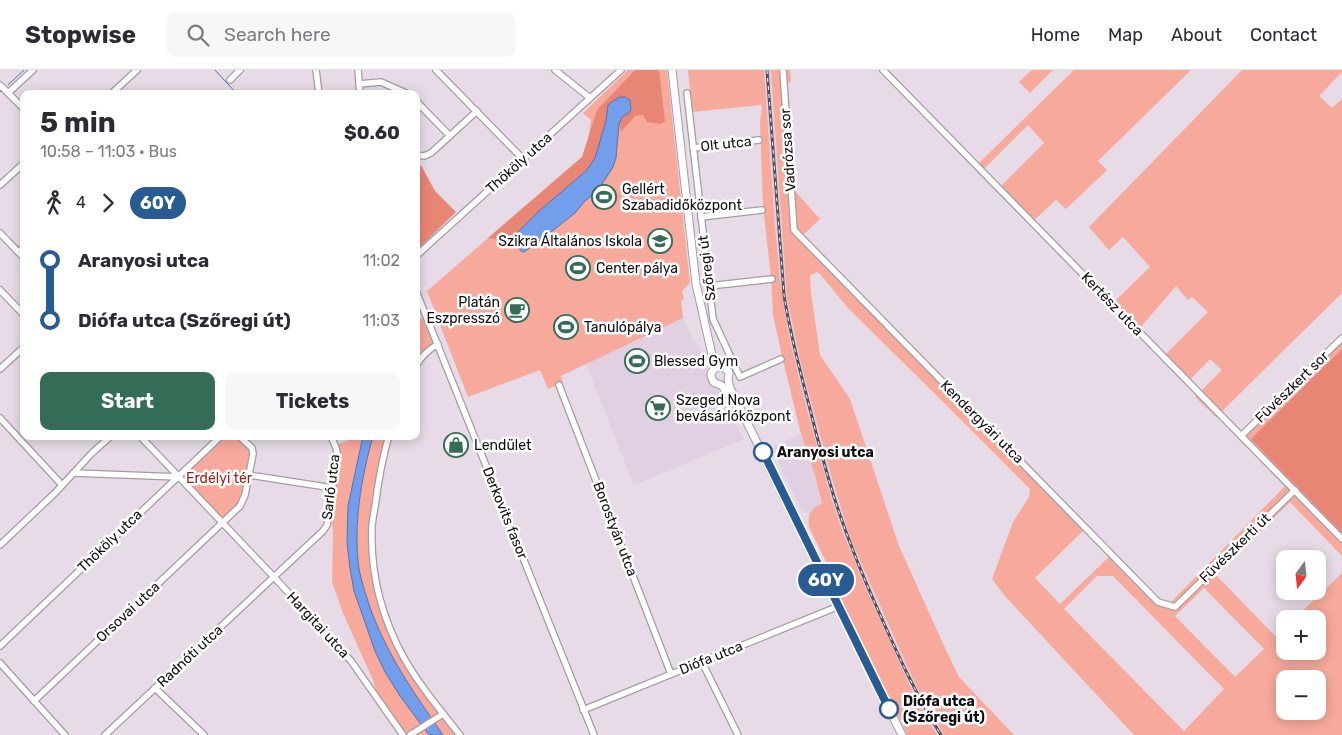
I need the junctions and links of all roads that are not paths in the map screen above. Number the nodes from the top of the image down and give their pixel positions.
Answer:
1 (33, 70) edge
2 (137, 70) edge
3 (240, 70) edge
4 (316, 70) edge
5 (358, 70) edge
6 (436, 70) edge
7 (555, 70) edge
8 (621, 70) edge
9 (783, 70) edge
10 (883, 70) edge
11 (672, 71) edge
12 (230, 80) dead end
13 (0, 84) edge
14 (359, 84) junction
15 (115, 90) edge
16 (318, 90) edge
17 (360, 90) edge
18 (399, 90) edge
19 (8, 93) junction
20 (687, 93) dead end
21 (590, 98) junction
22 (20, 105) edge
23 (420, 105) edge
24 (477, 111) junction
25 (450, 136) junction
26 (759, 140) dead end
27 (693, 148) junction
28 (420, 156) edge
29 (523, 159) junction
30 (20, 167) edge
31 (0, 185) edge
32 (762, 210) dead end
33 (701, 217) junction
34 (794, 230) joint
35 (0, 233) edge
36 (18, 252) edge
37 (420, 252) edge
38 (772, 279) dead end
39 (709, 286) junction
40 (0, 290) edge
41 (420, 301) edge
42 (20, 311) edge
43 (1342, 338) edge
44 (438, 344) junction
45 (20, 351) edge
46 (782, 359) dead end
47 (420, 360) edge
48 (718, 367) junction
49 (0, 369) edge
50 (728, 380) junction
51 (558, 385) dead end
52 (721, 385) junction
53 (740, 407) junction
54 (0, 418) edge
55 (1242, 436) junction
56 (20, 440) edge
57 (20, 440) edge
58 (107, 440) edge
59 (144, 440) edge
60 (217, 440) edge
61 (243, 440) edge
62 (333, 440) edge
63 (388, 440) edge
64 (74, 473) junction
65 (249, 475) junction
66 (179, 476) junction
67 (62, 485) junction
68 (332, 488) junction
69 (1295, 490) junction
70 (222, 523) junction
71 (1342, 539) edge
72 (0, 545) edge
73 (274, 577) junction
74 (839, 606) junction
75 (1175, 607) joint
76 (0, 646) edge
77 (702, 662) junction
78 (0, 663) edge
79 (671, 674) junction
80 (155, 688) junction
81 (34, 701) junction
82 (583, 710) junction
83 (443, 714) junction
84 (65, 735) edge
85 (106, 735) edge
86 (204, 735) edge
87 (403, 735) edge
88 (410, 735) edge
89 (460, 735) edge
90 (594, 735) edge
91 (738, 735) edge
92 (902, 735) edge

1 - 19 street
2 - 15 street
3 - 12 street
4 - 16 street
5 - 14 street
6 - 24 street
7 - 21 street
8 - 21 street, Thököly utca
9 - 34 street, Vadrózsa sor
10 - 55 street, Kertész utca
11 - 48 main road, Szőregi út
13 - 19 street
14 - 17 street
14 - 18 street
19 - 22 street
20 - 27 street, Szőregi út
21 - 29 street, Thököly utca
23 - 25 street
24 - 25 street
24 - 29 street
25 - 28 street
26 - 27 street, Olt utca
27 - 33 street, Szőregi út
29 - 37 street, Thököly utca
30 - 31 street
32 - 33 street
33 - 39 street, Szőregi út
34 - 75 street, Kendergyári utca
35 - 36 street
38 - 39 street
39 - 46 street, Szőregi út
40 - 42 street
41 - 44 street, Derkovits fasor
43 - 55 street, Füvészkert sor
44 - 47 street
44 - 82 street, Derkovits fasor
45 - 49 street
48 - 50 main road, Szőregi út
48 - 52 main road, Szőregi út
50 - 52 main road
50 - 53 main road, Szőregi út
51 - 79 street, Borostyán utca
52 - 53 main road, Szőregi út
53 - 74 main road, Szőregi út
54 - 57 street
55 - 69 street, Kertész utca
56 - 67 street
58 - 64 street
59 - 66 street
60 - 66 street, Thököly utca
61 - 65 street
62 - 68 street, Sarló utca
63 - 83 street
64 - 66 street
64 - 67 street
65 - 68 street
65 - 70 street
66 - 70 street
66 - 76 street, Thököly utca
67 - 72 street
68 - 73 street, Sarló utca
69 - 71 street, Kertész utca
69 - 75 street, Füvészkerti út
70 - 73 street, Hargitai utca
70 - 81 street, Orsovai utca
73 - 80 street, Radnóti utca
73 - 87 street, Hargitai utca
74 - 77 street, Diófa utca
74 - 92 main road, Szőregi út
77 - 79 street, Diófa utca
77 - 91 street
78 - 81 street
79 - 82 street, Diófa utca
80 - 85 street, Radnóti utca
80 - 86 street
81 - 84 street
82 - 90 street, Derkovits fasor
83 - 88 street
83 - 89 street

